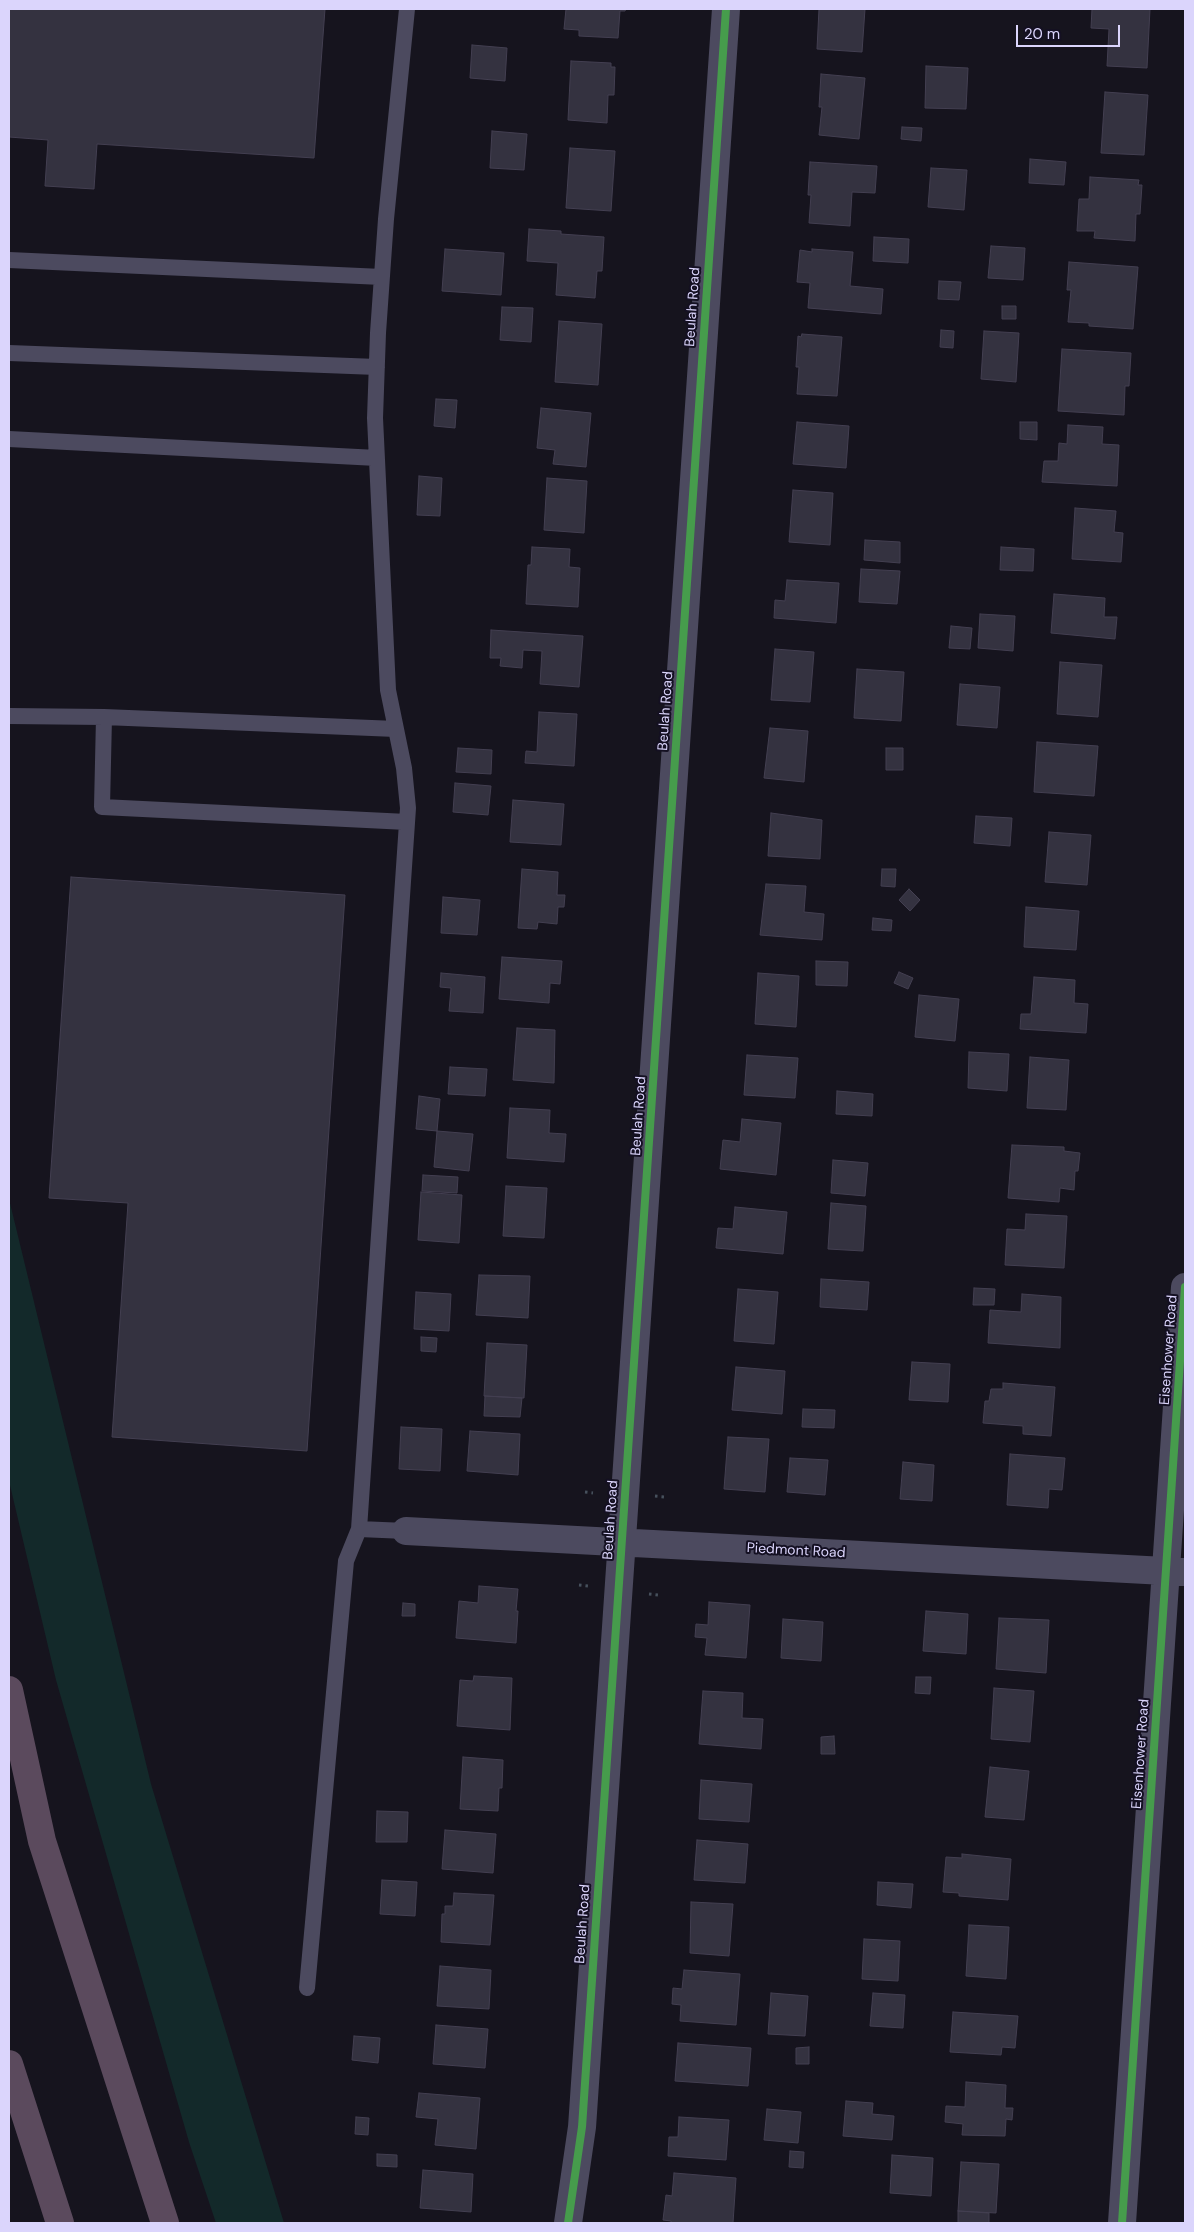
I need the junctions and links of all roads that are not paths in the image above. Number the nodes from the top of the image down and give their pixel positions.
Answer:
1 (407, 9) edge
2 (726, 9) edge
3 (9, 260) edge
4 (382, 277) junction
5 (9, 353) edge
6 (377, 367) junction
7 (9, 439) edge
8 (377, 458) junction
9 (9, 716) edge
10 (104, 717) junction
11 (396, 730) junction
12 (407, 822) junction
13 (1185, 1287) edge
14 (359, 1529) junction
15 (406, 1531) joint
16 (622, 1543) junction
17 (1176, 1572) edge
18 (9, 1690) edge
19 (307, 1988) dead end
20 (9, 2064) edge
21 (60, 2223) edge
22 (165, 2223) edge
23 (568, 2223) edge
24 (1122, 2223) edge

1 - 4 lane
2 - 16 street, Beulah Road
3 - 4 lane
4 - 6 lane
5 - 6 lane
6 - 8 lane
7 - 8 lane
8 - 11 lane
9 - 10 lane
10 - 11 lane
10 - 12 lane
11 - 12 lane
12 - 14 lane
13 - 17 street, Eisenhower Road
14 - 15 lane
14 - 19 lane
15 - 16 street, Piedmont Road
16 - 17 street, Piedmont Road
16 - 23 street, Beulah Road
17 - 24 street, Eisenhower Road
18 - 22 highway
20 - 21 highway

